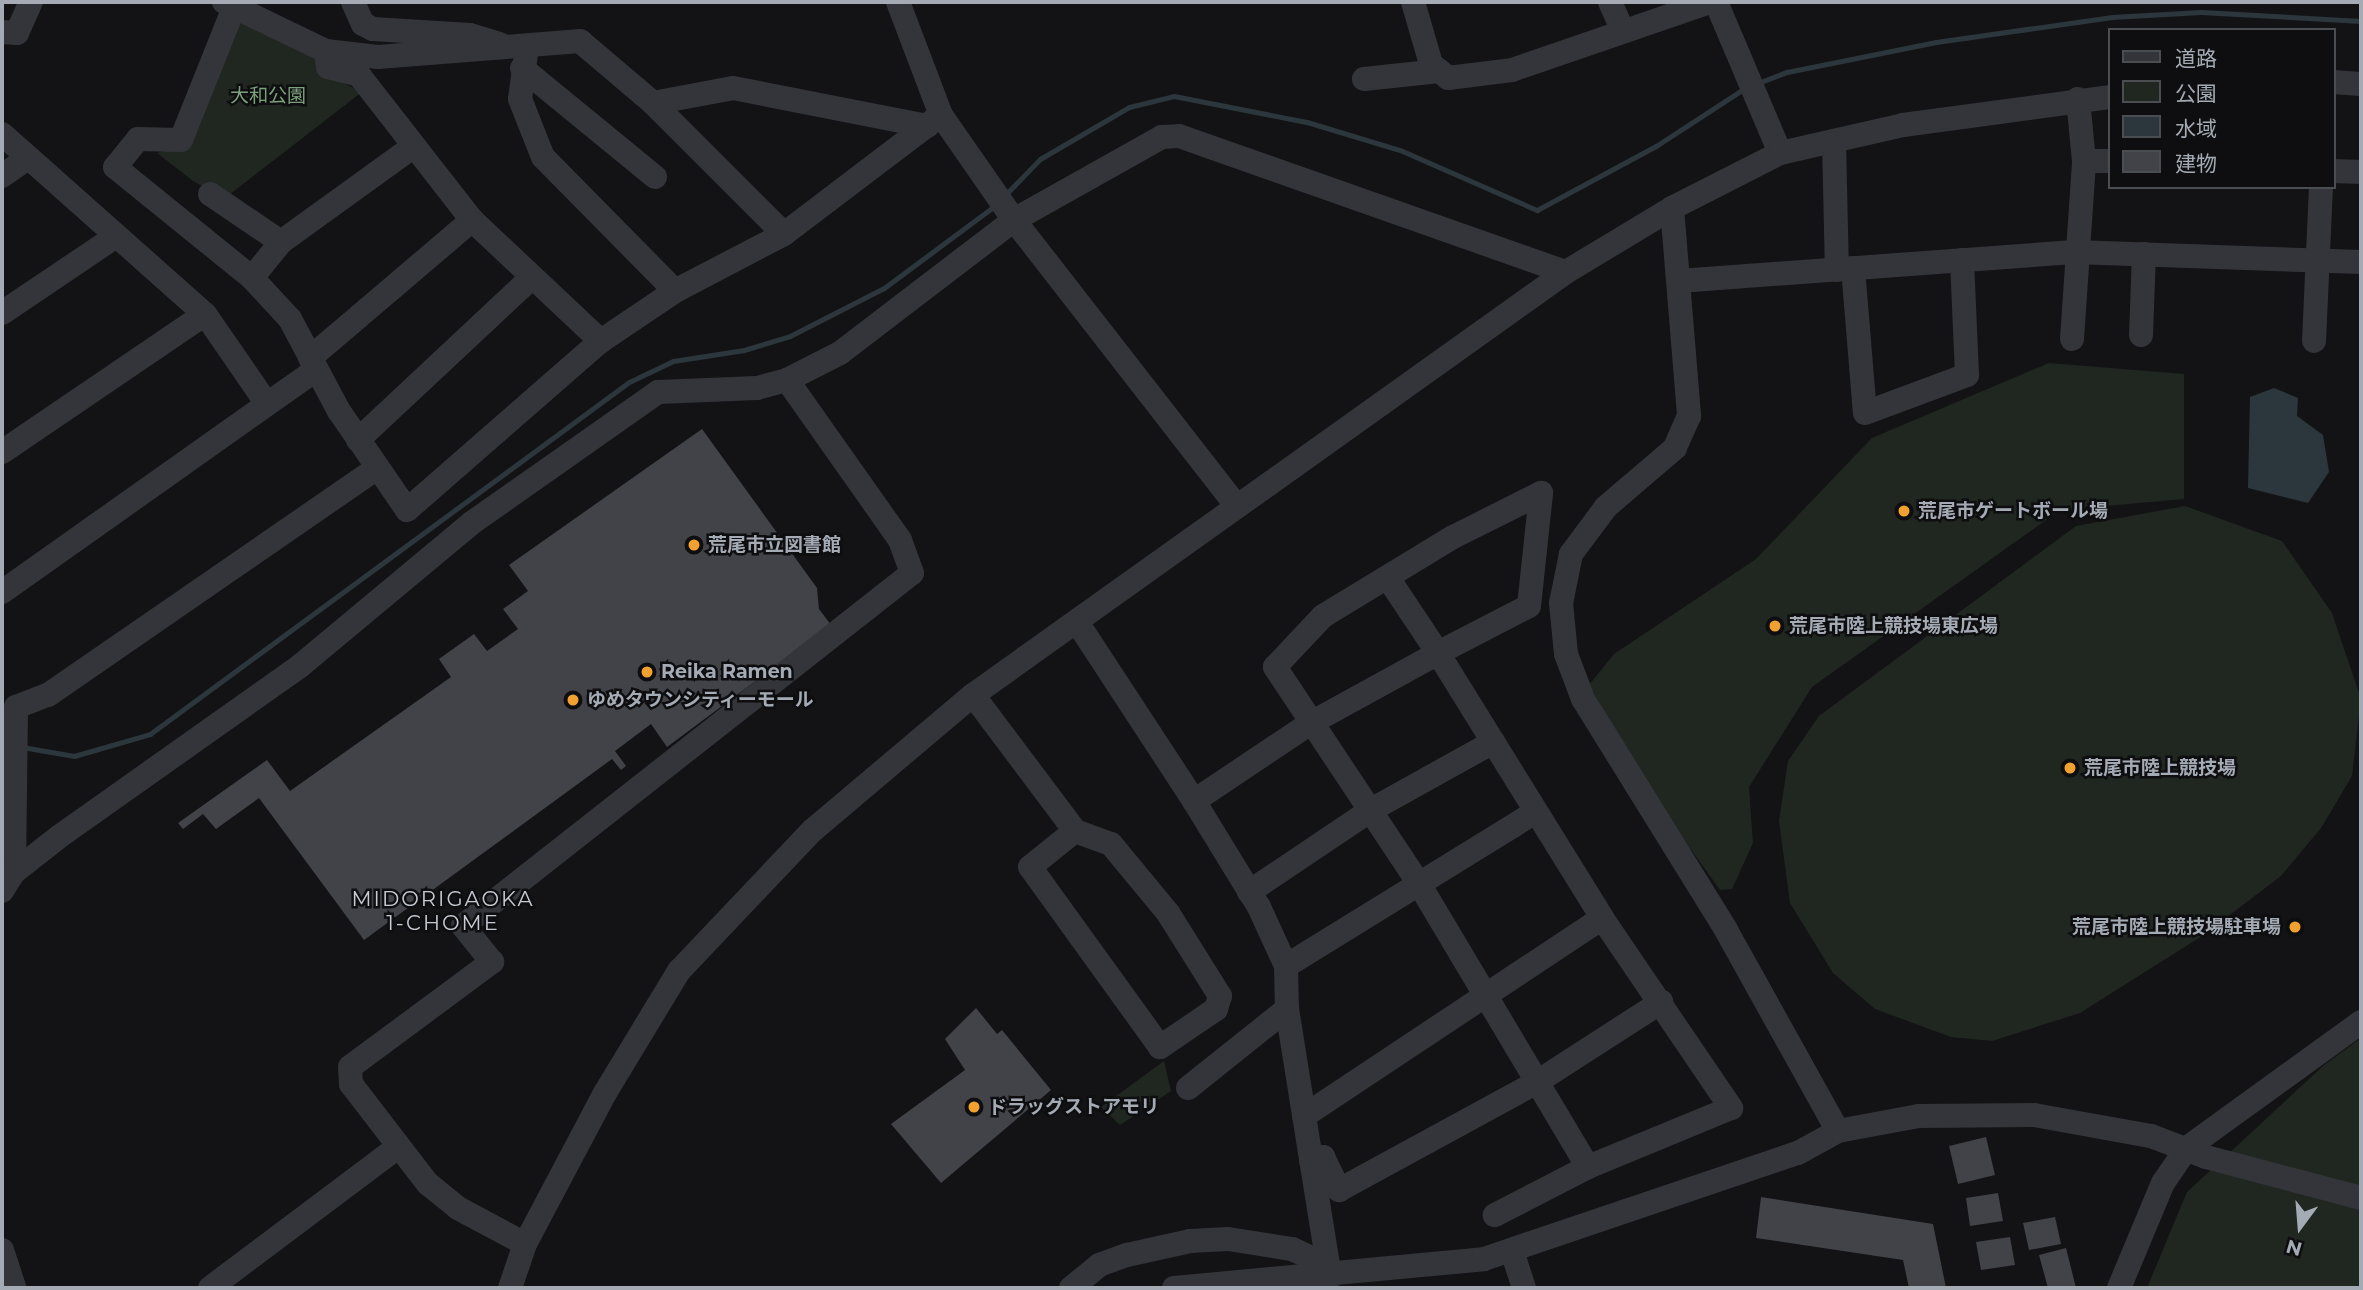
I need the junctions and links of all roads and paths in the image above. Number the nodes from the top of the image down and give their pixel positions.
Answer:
1 (31, 2) edge
2 (352, 2) edge
3 (898, 2) edge
4 (1413, 2) edge
5 (1611, 2) edge
6 (1709, 2) edge
7 (1716, 2) edge
8 (229, 4) edge
9 (1623, 31) junction
10 (2, 32) edge
11 (326, 51) junction
12 (520, 54) junction
13 (1440, 71) junction
14 (1364, 79) dead end
15 (2335, 82) edge
16 (2361, 84) edge
17 (2108, 97) edge
18 (2078, 99) junction
19 (653, 103) junction
20 (934, 120) junction
21 (2, 134) edge
22 (1834, 141) junction
23 (415, 146) junction
24 (1780, 153) junction
25 (29, 158) junction
26 (2084, 161) junction
27 (2108, 161) edge
28 (2335, 171) edge
29 (2361, 172) edge
30 (2, 176) edge
31 (655, 177) dead end
32 (2321, 189) edge
33 (210, 194) dead end
34 (1672, 208) junction
35 (1012, 216) junction
36 (472, 220) junction
37 (784, 234) junction
38 (116, 236) junction
39 (281, 242) junction
40 (2078, 252) junction
41 (2144, 254) junction
42 (2318, 259) junction
43 (1962, 260) junction
44 (2361, 262) edge
45 (1845, 269) junction
46 (1566, 272) junction
47 (532, 277) junction
48 (252, 278) junction
49 (1679, 281) junction
50 (676, 291) junction
51 (2, 313) edge
52 (205, 314) junction
53 (2141, 335) dead end
54 (2072, 339) dead end
55 (601, 341) junction
56 (2314, 341) dead end
57 (312, 364) junction
58 (787, 380) junction
59 (267, 404) junction
60 (358, 440) junction
61 (2, 452) edge
62 (376, 468) junction
63 (1236, 505) junction
64 (1388, 578) junction
65 (2, 592) edge
66 (1077, 622) junction
67 (1438, 653) junction
68 (973, 695) junction
69 (10, 710) edge
70 (1309, 724) junction
71 (1493, 742) junction
72 (7, 796) edge
73 (1194, 801) junction
74 (1371, 810) junction
75 (1535, 812) junction
76 (1075, 831) junction
77 (8, 881) edge
78 (1418, 883) junction
79 (1249, 892) junction
80 (1602, 918) junction
81 (1286, 966) junction
82 (1486, 999) junction
83 (1661, 1002) junction
84 (1286, 1009) junction
85 (2361, 1022) edge
86 (1537, 1082) junction
87 (1188, 1088) dead end
88 (1304, 1116) junction
89 (1838, 1131) junction
90 (2187, 1148) junction
91 (395, 1149) junction
92 (1311, 1161) junction
93 (1588, 1167) junction
94 (2361, 1198) edge
95 (1495, 1215) dead end
96 (525, 1244) junction
97 (2, 1250) edge
98 (1512, 1251) junction
99 (1330, 1277) junction
100 (1263, 1284) edge
101 (9, 1286) edge
102 (210, 1288) edge
103 (510, 1288) edge
104 (1071, 1288) edge
105 (1174, 1288) edge
106 (1524, 1288) edge
107 (2119, 1288) edge

1 - 10 street
2 - 12 street
3 - 20 street
4 - 13 street
5 - 9 street
6 - 9 street
7 - 24 street
8 - 11 street
8 - 48 street
9 - 13 street
11 - 12 street
11 - 23 street
12 - 19 street
12 - 31 street
12 - 50 street
13 - 14 street
15 - 16 street
17 - 18 street
18 - 22 street
18 - 26 street
19 - 20 street
19 - 37 street
20 - 35 street
20 - 37 street
21 - 25 street
22 - 24 street
22 - 45 street
23 - 36 street
23 - 39 street
24 - 34 street
25 - 30 street
25 - 38 street
26 - 27 street
26 - 40 street
28 - 29 street
32 - 42 street
33 - 39 street
34 - 46 street
34 - 49 street
35 - 46 street
35 - 58 street
35 - 63 street
36 - 47 street
36 - 57 street
37 - 50 street
38 - 51 street
38 - 52 street
39 - 48 street
40 - 41 street
40 - 43 street
40 - 54 street
41 - 42 street
41 - 53 street
42 - 44 street
42 - 56 street
43 - 45 street
43 - 45 street
45 - 49 street
46 - 63 street
47 - 55 street
47 - 60 street
48 - 57 street
49 - 89 street
50 - 55 street
52 - 59 street
52 - 61 street
55 - 62 street
57 - 59 street
57 - 60 street
58 - 77 street
58 - 91 street
59 - 65 street
60 - 62 street
62 - 69 street
63 - 66 street
64 - 67 street
64 - 67 street
64 - 70 street
66 - 68 street
66 - 73 street
67 - 70 street
67 - 71 street
68 - 76 street
68 - 96 street
69 - 72 street
70 - 73 street
70 - 74 street
71 - 74 street
71 - 75 street
72 - 77 street
73 - 79 street
74 - 78 street
74 - 79 street
75 - 78 street
75 - 80 street
76 - 76 street
78 - 81 street
78 - 82 street
79 - 81 street
80 - 82 street
80 - 83 street
81 - 84 street
82 - 86 street
82 - 88 street
83 - 86 street
83 - 93 street
84 - 87 street
84 - 88 street
85 - 90 street
86 - 92 street
86 - 93 street
88 - 92 street
89 - 90 street
89 - 98 street
90 - 94 street
90 - 107 street
91 - 96 street
91 - 102 street
92 - 99 street
93 - 95 street
96 - 103 street
97 - 101 street
98 - 99 street
98 - 106 street
99 - 100 street
99 - 104 street
100 - 105 street

